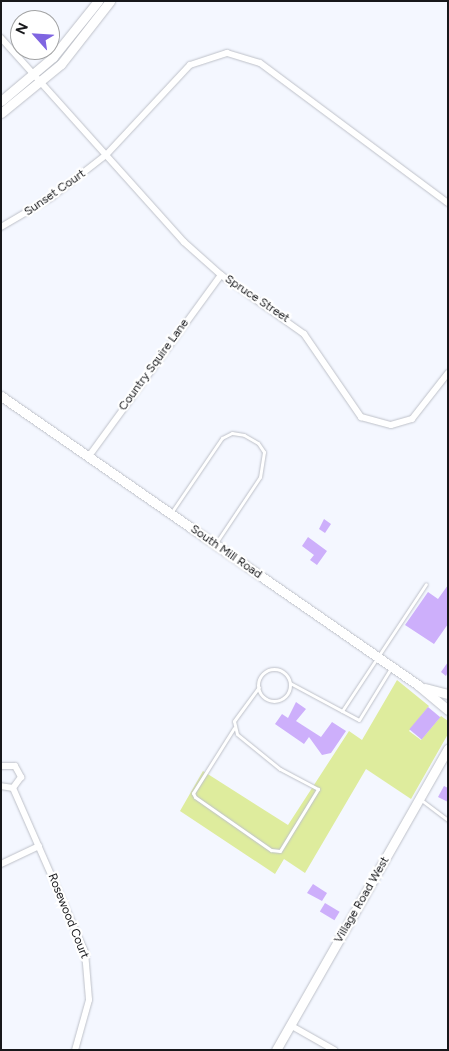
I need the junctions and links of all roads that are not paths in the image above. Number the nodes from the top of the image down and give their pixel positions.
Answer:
1 (98, 1) edge
2 (110, 1) edge
3 (1, 38) edge
4 (34, 75) junction
5 (41, 83) junction
6 (1, 101) edge
7 (1, 113) edge
8 (106, 155) junction
9 (448, 203) edge
10 (1, 227) edge
11 (221, 275) junction
12 (448, 373) edge
13 (1, 396) edge
14 (89, 456) junction
15 (170, 513) junction
16 (216, 545) junction
17 (426, 584) dead end
18 (377, 657) junction
19 (391, 667) junction
20 (290, 683) junction
21 (418, 685) junction
22 (258, 686) junction
23 (448, 694) edge
24 (448, 710) edge
25 (342, 711) junction
26 (234, 728) junction
27 (448, 749) edge
28 (445, 761) edge
29 (1, 766) edge
30 (1, 786) edge
31 (14, 788) junction
32 (420, 799) junction
33 (448, 820) edge
34 (39, 846) junction
35 (1, 864) edge
36 (290, 1025) junction
37 (74, 1050) edge
38 (276, 1050) edge
39 (334, 1050) edge

1 - 4 street
2 - 5 street
3 - 4 street, Spruce Street
4 - 5 street, Spruce Street
4 - 6 street
5 - 7 street
5 - 8 street, Spruce Street
8 - 9 street
8 - 10 street, Sunset Court
8 - 11 street, Spruce Street
11 - 12 street, Spruce Street
11 - 14 street, Country Squire Lane
13 - 14 street, South Mill Road
14 - 15 street, South Mill Road
15 - 16 street, South Mill Road
15 - 16 lane
16 - 18 street, South Mill Road
17 - 18 lane
18 - 19 street, South Mill Road
18 - 25 lane
19 - 21 street, South Mill Road
19 - 25 lane
20 - 22 lane
20 - 22 lane
20 - 25 lane
21 - 23 street
21 - 24 street, South Mill Road
22 - 26 lane
26 - 26 lane
27 - 28 street, Village Road West
28 - 32 street, Village Road West
29 - 31 street, Rosewood Court
30 - 31 street
31 - 34 street, Rosewood Court
32 - 33 lane
32 - 36 street, Village Road West
34 - 35 street
34 - 37 street, Rosewood Court
36 - 38 street, Village Road West
36 - 39 street

